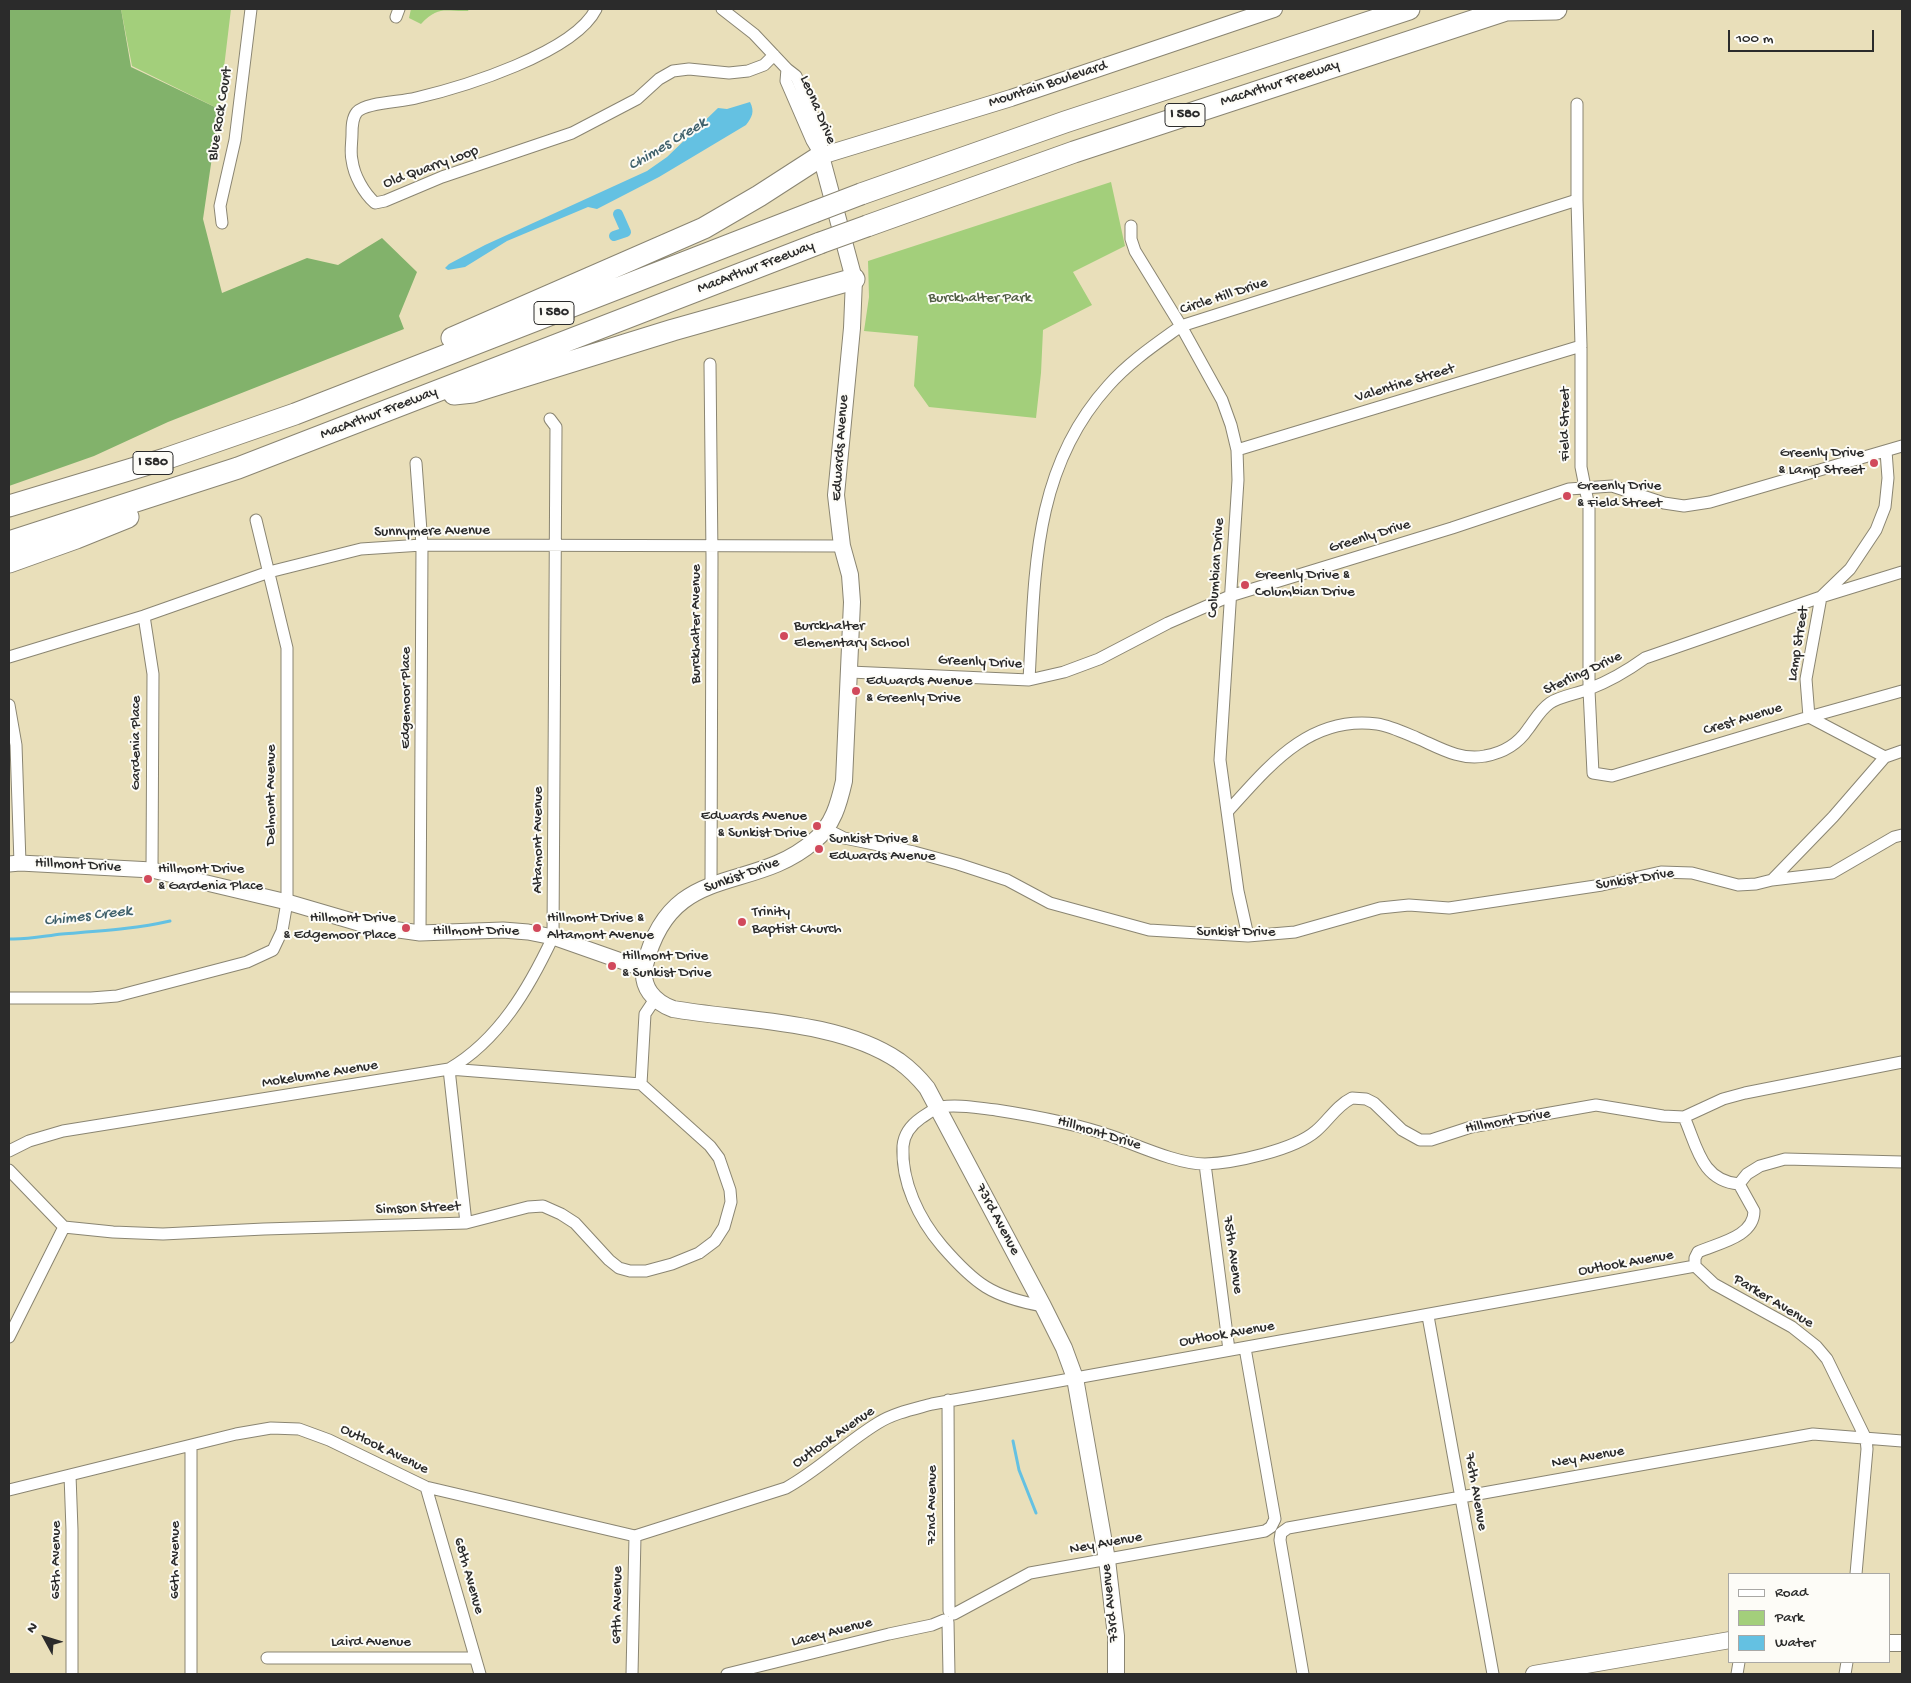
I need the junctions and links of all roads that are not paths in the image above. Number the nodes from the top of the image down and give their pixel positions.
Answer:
1 (251, 9) edge
2 (596, 9) edge
3 (722, 9) edge
4 (1274, 9) edge
5 (1408, 9) edge
6 (1507, 9) edge
7 (1556, 9) edge
8 (774, 55) junction
9 (1577, 104) dead end
10 (821, 156) junction
11 (1577, 200) junction
12 (222, 223) dead end
13 (1131, 226) dead end
14 (854, 279) junction
15 (1181, 326) junction
16 (1581, 346) junction
17 (710, 364) dead end
18 (426, 395) junction
19 (295, 414) junction
20 (550, 419) dead end
21 (1902, 446) edge
22 (1237, 450) junction
23 (1886, 451) junction
24 (416, 464) dead end
25 (238, 468) junction
26 (1585, 487) junction
27 (9, 506) edge
28 (256, 520) dead end
29 (9, 542) edge
30 (422, 545) junction
31 (555, 546) junction
32 (712, 546) junction
33 (842, 546) junction
34 (9, 562) edge
35 (269, 572) junction
36 (1902, 572) edge
37 (1230, 596) junction
38 (1822, 597) junction
39 (144, 616) junction
40 (9, 657) edge
41 (850, 672) junction
42 (1029, 680) junction
43 (1589, 690) junction
44 (1902, 691) edge
45 (9, 705) edge
46 (1808, 717) junction
47 (1902, 751) edge
48 (1885, 757) junction
49 (1593, 773) joint
50 (1228, 812) junction
51 (826, 829) junction
52 (1902, 835) edge
53 (14, 864) edge
54 (152, 870) junction
55 (1772, 880) junction
56 (711, 885) junction
57 (287, 902) junction
58 (420, 933) junction
59 (1248, 936) junction
60 (553, 937) junction
61 (644, 969) junction
62 (9, 998) edge
63 (655, 999) junction
64 (1902, 1062) edge
65 (449, 1069) junction
66 (641, 1084) junction
67 (938, 1108) junction
68 (1684, 1117) junction
69 (9, 1151) edge
70 (1902, 1162) edge
71 (1205, 1164) junction
72 (9, 1170) edge
73 (1739, 1184) junction
74 (466, 1223) junction
75 (64, 1227) junction
76 (1695, 1266) junction
77 (1043, 1306) junction
78 (1428, 1316) junction
79 (9, 1336) edge
80 (1245, 1348) junction
81 (1229, 1350) junction
82 (1075, 1378) junction
83 (948, 1400) junction
84 (1866, 1439) junction
85 (1902, 1441) edge
86 (191, 1446) junction
87 (70, 1475) junction
88 (426, 1487) junction
89 (9, 1490) edge
90 (1460, 1497) junction
91 (1276, 1530) junction
92 (635, 1536) junction
93 (1106, 1560) junction
94 (1856, 1573) edge
95 (949, 1617) junction
96 (1728, 1640) edge
97 (268, 1658) dead end
98 (475, 1658) junction
99 (1593, 1669) edge
100 (72, 1674) edge
101 (191, 1674) edge
102 (480, 1674) edge
103 (632, 1674) edge
104 (728, 1674) edge
105 (949, 1674) edge
106 (1116, 1674) edge
107 (1303, 1674) edge
108 (1493, 1674) edge
109 (1534, 1674) edge

1 - 12 street, Blue Rock Court
2 - 8 street, Old Quarry Loop
3 - 8 street, Leona Drive
4 - 10 main road, Mountain Boulevard
5 - 19 highway, MacArthur Freeway / I 580, bridge
6 - 7 highway, MacArthur Freeway
6 - 18 highway, MacArthur Freeway / I 580, bridge
8 - 10 street, Leona Drive
9 - 11 street, Field Street
10 - 14 main road, Edwards Avenue
10 - 19 highway
11 - 15 street, Circle Hill Drive
11 - 16 street, Field Street
13 - 15 street, Columbian Drive
14 - 18 highway
14 - 33 main road, Edwards Avenue
15 - 22 street, Columbian Drive
15 - 42 street, Circle Hill Drive
16 - 22 street, Valentine Street
16 - 26 street, Field Street
17 - 32 street, Burckhalter Avenue
18 - 25 highway, MacArthur Freeway / I 580
19 - 27 highway, MacArthur Freeway / I 580
20 - 31 street, Altamont Avenue
21 - 23 street, Greenly Drive
22 - 37 street, Columbian Drive
23 - 26 street, Greenly Drive
23 - 38 street, Lamp Street
24 - 30 street, Edgemoor Place
25 - 29 highway, MacArthur Freeway / I 580
25 - 34 highway
26 - 37 street, Greenly Drive
26 - 43 street, Field Street
28 - 35 street, Delmont Avenue
30 - 31 street, Sunnymere Avenue
30 - 35 street, Sunnymere Avenue
30 - 58 street, Edgemoor Place
31 - 32 street, Sunnymere Avenue
31 - 60 street, Altamont Avenue
32 - 33 street, Sunnymere Avenue
32 - 56 street, Burckhalter Avenue
33 - 41 main road, Edwards Avenue
35 - 39 street, Sunnymere Avenue
35 - 57 street, Delmont Avenue
36 - 38 street, Sterling Drive
37 - 42 street, Greenly Drive
37 - 50 street, Columbian Drive
38 - 43 street, Sterling Drive
38 - 46 street, Lamp Street
39 - 40 street, Sunnymere Avenue
39 - 54 street, Gardenia Place
41 - 42 street, Greenly Drive
41 - 51 main road, Edwards Avenue
43 - 49 street, Field Street
43 - 50 street, Sterling Drive
44 - 46 street, Crest Avenue
45 - 53 street
46 - 48 street
46 - 49 street, Crest Avenue
47 - 48 street
48 - 55 street
50 - 59 street, Columbian Drive
51 - 56 main road, Sunkist Drive
51 - 59 street, Sunkist Drive
52 - 55 street, Sunkist Drive
53 - 54 street, Hillmont Drive
54 - 57 street, Hillmont Drive
55 - 59 street, Sunkist Drive
56 - 61 main road, Sunkist Drive
57 - 58 street, Hillmont Drive
57 - 62 street, Delmont Avenue
58 - 60 street, Hillmont Drive
60 - 61 street, Hillmont Drive
60 - 65 street, Altamont Avenue
61 - 63 main road
63 - 66 street
63 - 67 main road, 73rd Avenue
64 - 68 street, Hillmont Drive
65 - 66 street, Mokelumne Avenue
65 - 69 street, Mokelumne Avenue
65 - 74 street
66 - 74 street, Simson Street
67 - 71 street, Hillmont Drive
67 - 77 main road, 73rd Avenue
67 - 77 street
68 - 71 street, Hillmont Drive
68 - 73 street
70 - 73 street
71 - 81 street, 75th Avenue
72 - 75 street
73 - 76 street
74 - 75 street, Simson Street
75 - 79 street
76 - 78 street, Outlook Avenue
76 - 84 street, Parker Avenue
77 - 82 main road, 73rd Avenue
78 - 80 street, Outlook Avenue
78 - 90 street, 76th Avenue
80 - 81 street, Outlook Avenue
80 - 91 street
81 - 82 street, Outlook Avenue
82 - 83 street, Outlook Avenue
82 - 93 main road, 73rd Avenue
83 - 92 street, Outlook Avenue
83 - 95 street, 72nd Avenue
84 - 85 street, Ney Avenue
84 - 90 street, Ney Avenue
84 - 94 street, Parker Avenue
86 - 87 street, Outlook Avenue
86 - 88 street, Outlook Avenue
86 - 101 street, 66th Avenue
87 - 89 street, Outlook Avenue
87 - 100 street, 65th Avenue
88 - 92 street, Outlook Avenue
88 - 98 street, 68th Avenue
90 - 91 street, Ney Avenue
90 - 108 street, 76th Avenue
91 - 93 street, Ney Avenue
91 - 107 street
92 - 103 street, 69th Avenue
93 - 95 street, Ney Avenue
93 - 106 main road, 73rd Avenue
95 - 104 street, Lacey Avenue
95 - 105 street, 72nd Avenue
96 - 99 main road
97 - 98 street, Laird Avenue
98 - 102 street, 68th Avenue
99 - 109 main road

